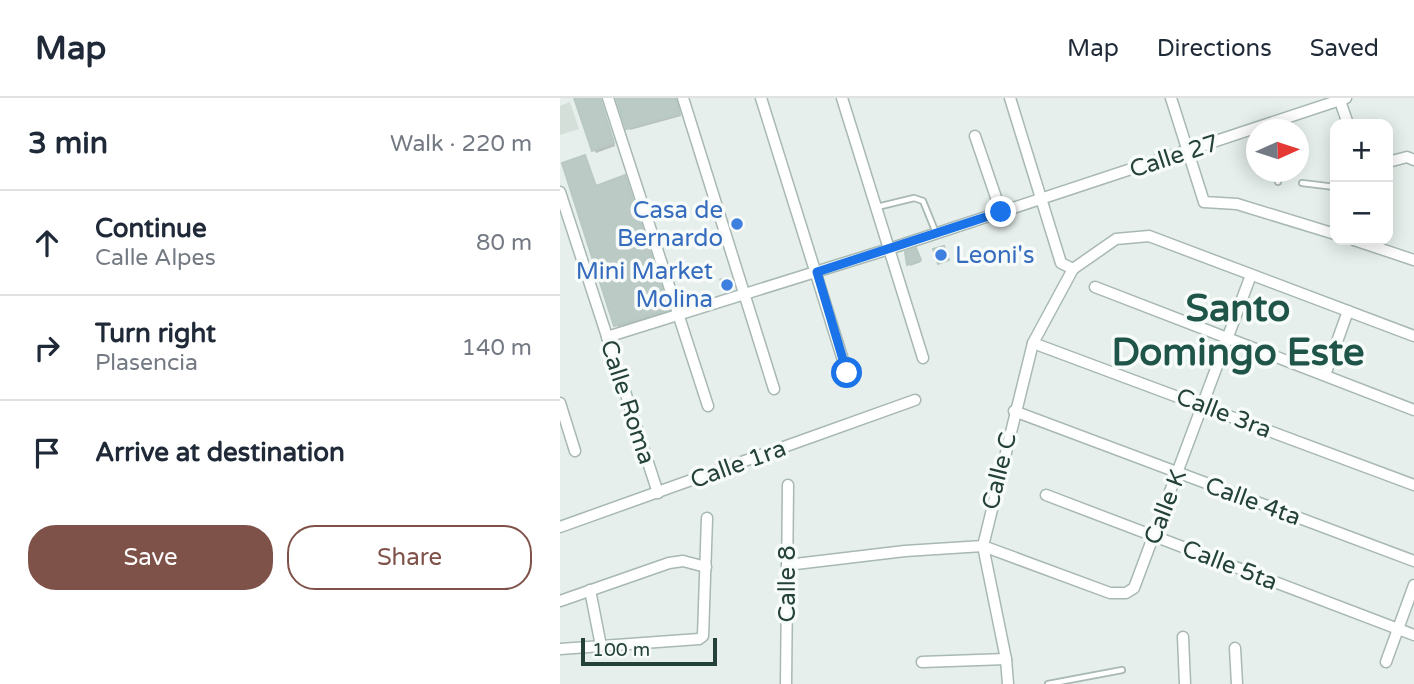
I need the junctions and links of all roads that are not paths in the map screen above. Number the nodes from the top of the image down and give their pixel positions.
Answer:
1 (608, 98) edge
2 (683, 98) edge
3 (761, 98) edge
4 (842, 98) edge
5 (1010, 98) edge
6 (1171, 98) edge
7 (1342, 99) edge
8 (1287, 119) edge
9 (1347, 119) edge
10 (1246, 133) edge
11 (975, 136) dead end
12 (1188, 152) junction
13 (1414, 160) edge
14 (1393, 161) edge
15 (1302, 183) dead end
16 (1330, 186) edge
17 (560, 191) edge
18 (1042, 199) junction
19 (876, 207) junction
20 (1001, 212) junction
21 (1330, 232) edge
22 (936, 234) junction
23 (1371, 245) edge
24 (889, 249) junction
25 (1414, 260) edge
26 (1073, 269) junction
27 (817, 272) junction
28 (1251, 275) junction
29 (1095, 287) dead end
30 (745, 294) junction
31 (1348, 311) junction
32 (678, 315) junction
33 (1414, 336) edge
34 (607, 337) junction
35 (1228, 338) junction
36 (1033, 343) junction
37 (923, 358) dead end
38 (847, 373) dead end
39 (1325, 375) junction
40 (775, 388) dead end
41 (915, 400) dead end
42 (560, 403) edge
43 (1204, 405) junction
44 (708, 406) dead end
45 (1414, 410) edge
46 (1014, 411) junction
47 (575, 451) dead end
48 (1177, 473) junction
49 (788, 485) dead end
50 (1414, 485) edge
51 (658, 493) junction
52 (1046, 495) dead end
53 (707, 518) dead end
54 (560, 527) edge
55 (1153, 536) junction
56 (983, 546) junction
57 (1414, 561) edge
58 (787, 565) junction
59 (706, 567) junction
60 (1414, 585) edge
61 (590, 590) junction
62 (560, 601) edge
63 (1397, 629) junction
64 (1414, 635) edge
65 (1183, 637) dead end
66 (601, 646) junction
67 (1235, 648) dead end
68 (560, 649) edge
69 (1006, 659) junction
70 (922, 662) dead end
71 (1387, 662) dead end
72 (1122, 670) dead end
73 (786, 684) edge
74 (1008, 684) edge
75 (1048, 684) edge
76 (1185, 684) edge
77 (1237, 684) edge

1 - 32 street
2 - 30 street
3 - 27 street
4 - 19 street
5 - 18 street
6 - 12 street
7 - 8 street, Calle 27
7 - 9 street
10 - 12 street, Calle 27
11 - 20 street
12 - 18 street, Calle 27
12 - 21 street
13 - 14 street
15 - 16 lane
17 - 34 street, Calle Roma
18 - 20 street, Calle 27
18 - 26 street
19 - 22 lane
19 - 24 street
20 - 22 street, Calle 27
22 - 24 street, Calle 27
23 - 25 street
24 - 27 street, Calle 27
24 - 37 street
26 - 28 street
26 - 36 street, Calle C
27 - 30 street, Calle 27
27 - 38 street
28 - 31 street
28 - 35 street, Calle K
29 - 35 street
30 - 32 street, Calle 27
30 - 40 street
31 - 33 street
31 - 39 street
32 - 34 street, Calle 27
32 - 44 street
34 - 51 street, Calle Roma
35 - 39 street
35 - 43 street, Calle K
36 - 43 street, Calle 3ra
36 - 46 street, Calle C
39 - 45 street
41 - 51 street, Calle 1ra
42 - 47 street
43 - 48 street, Calle K
43 - 50 street, Calle 3ra
46 - 48 street, Calle 4ta
46 - 56 street, Calle C
48 - 55 street, Calle K
48 - 57 street, Calle 4ta
49 - 58 street, Calle 8
51 - 54 street, Calle 1ra
52 - 55 street, Calle 5ta
53 - 59 street
55 - 56 street, Calle K
55 - 63 street, Calle 5ta
56 - 58 street
56 - 69 street, Calle C
58 - 73 street, Calle 8
59 - 61 street
59 - 66 street
60 - 63 street
61 - 62 street
61 - 66 street
63 - 64 street, Calle 5ta
63 - 71 street
65 - 76 street
66 - 68 street
67 - 77 street
69 - 70 street
69 - 74 street, Calle C
72 - 75 lane

